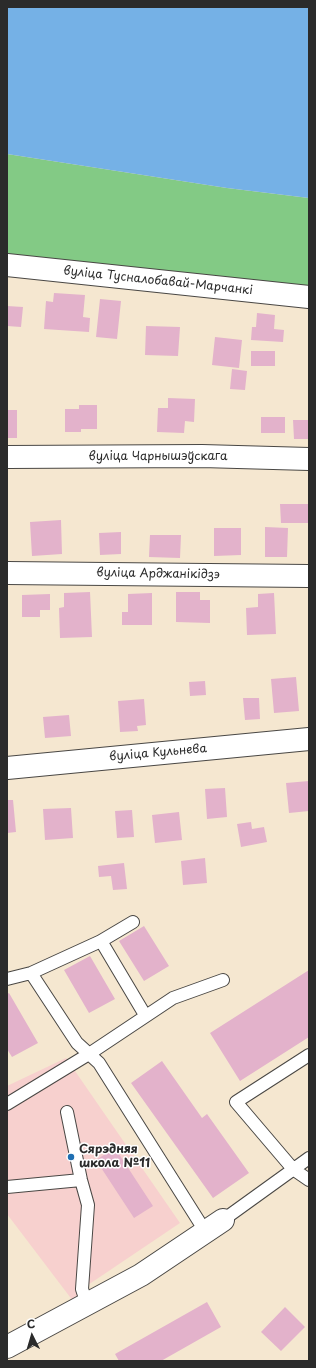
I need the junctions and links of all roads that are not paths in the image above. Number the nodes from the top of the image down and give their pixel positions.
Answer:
1 (7, 265) edge
2 (309, 297) edge
3 (7, 457) edge
4 (309, 459) edge
5 (7, 573) edge
6 (309, 576) edge
7 (309, 739) edge
8 (7, 768) edge
9 (133, 922) dead end
10 (101, 941) junction
11 (31, 973) junction
12 (7, 979) edge
13 (223, 980) dead end
14 (145, 1015) junction
15 (89, 1054) junction
16 (309, 1055) edge
17 (7, 1104) edge
18 (67, 1112) dead end
19 (309, 1158) edge
20 (293, 1169) junction
21 (81, 1180) junction
22 (309, 1180) edge
23 (7, 1188) edge
24 (214, 1226) junction
25 (87, 1304) junction
26 (7, 1347) edge

1 - 2 street, вуліца Тусналобавай-Марчанкі
3 - 4 street, вуліца Чарнышэўскага
5 - 6 street, вуліца Арджанікідзэ
7 - 8 street, вуліца Кульнева
9 - 10 lane
10 - 11 lane
10 - 14 lane
11 - 12 lane
11 - 15 lane
13 - 14 lane
14 - 15 lane
15 - 17 lane
15 - 24 lane
16 - 20 lane
18 - 21 lane
19 - 20 lane
20 - 22 lane
20 - 24 lane
21 - 23 lane
21 - 25 lane
24 - 25 street
25 - 26 street

